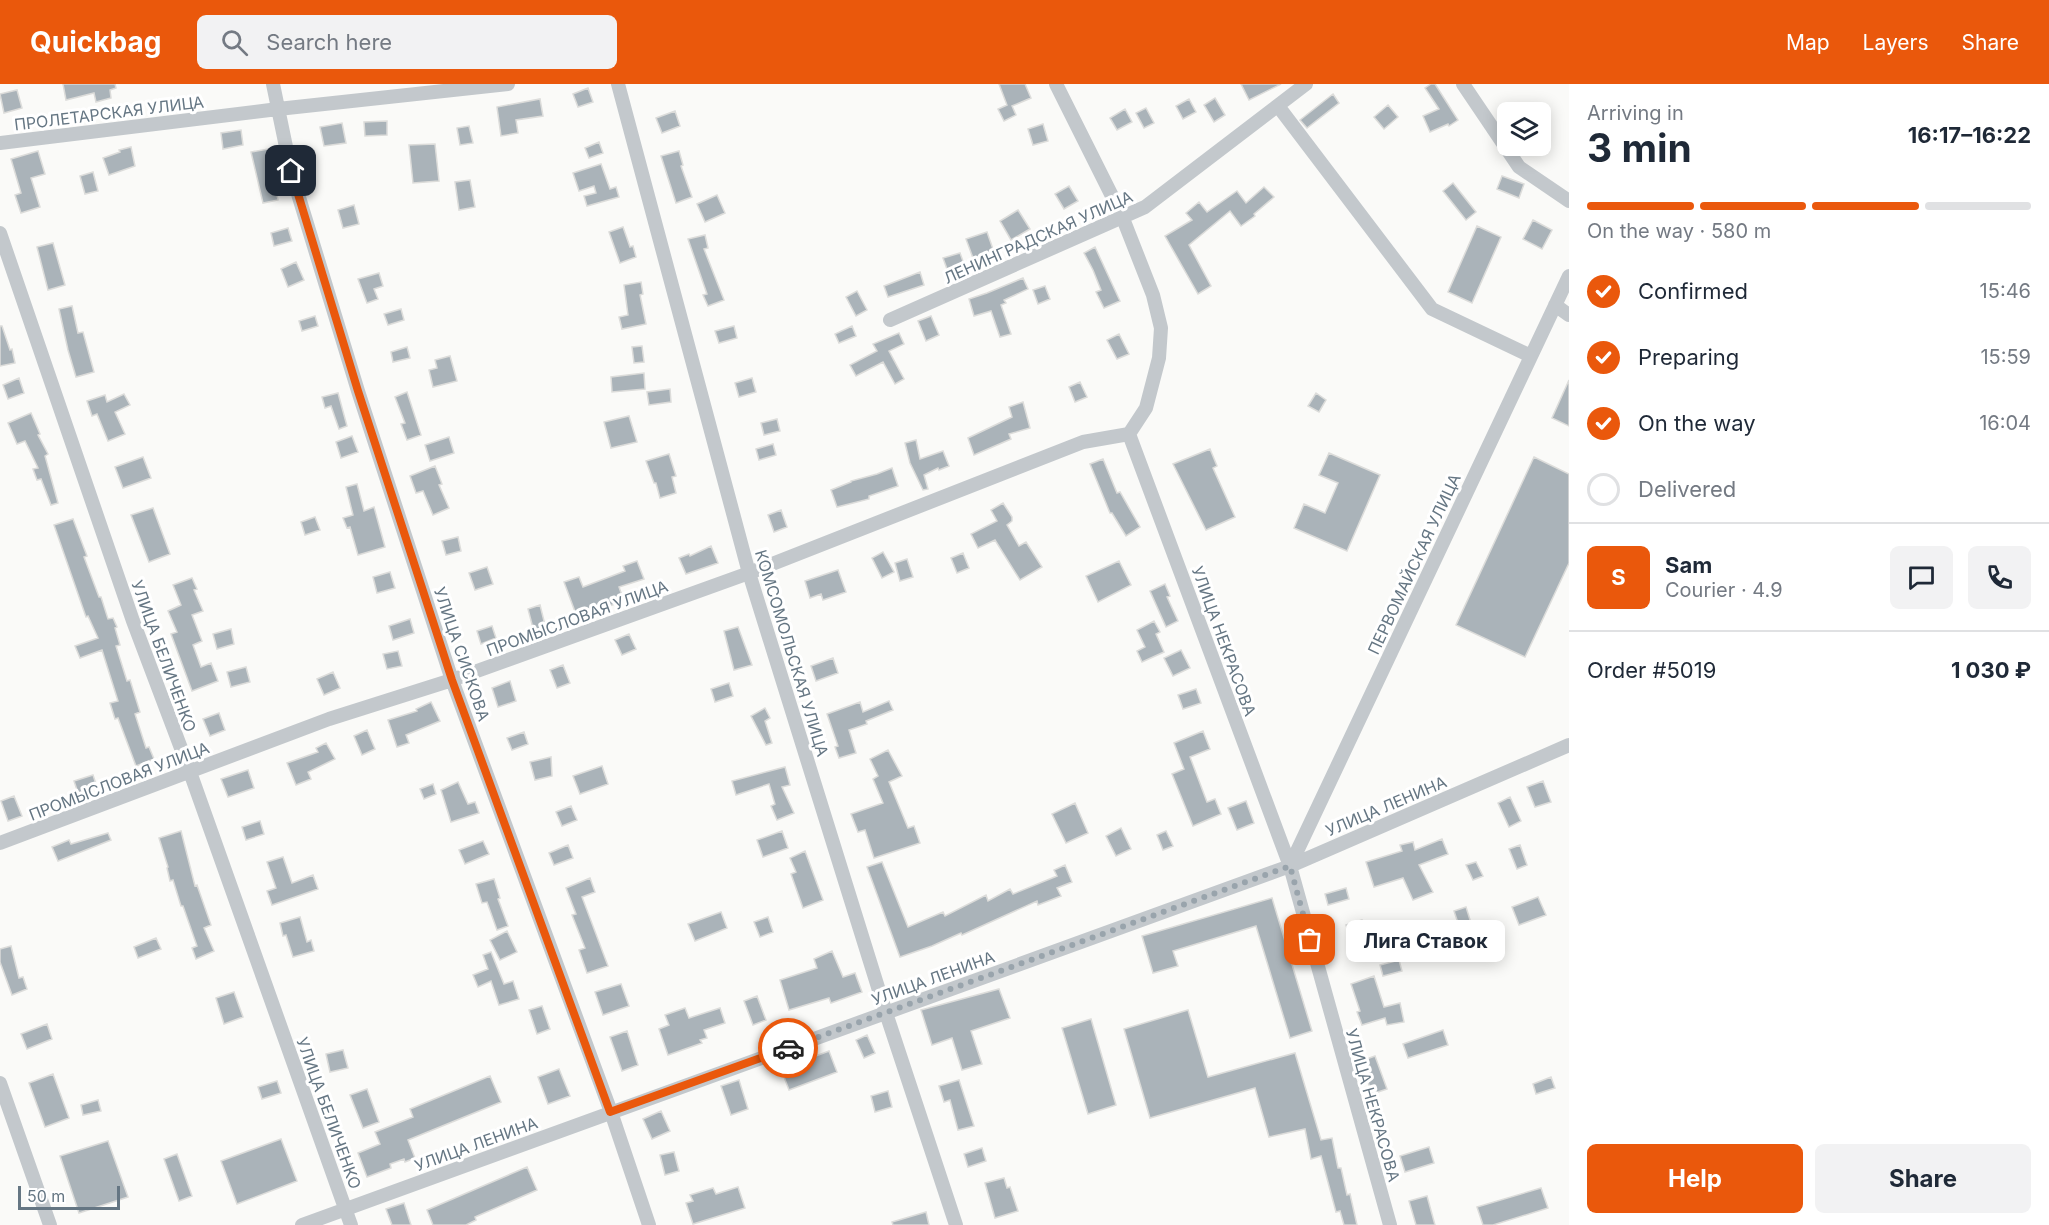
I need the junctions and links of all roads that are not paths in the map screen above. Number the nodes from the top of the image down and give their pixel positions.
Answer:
1 (273, 84) edge
2 (508, 84) edge
3 (618, 84) edge
4 (1056, 84) edge
5 (1306, 84) edge
6 (1463, 84) edge
7 (1278, 106) junction
8 (278, 109) junction
9 (0, 143) edge
10 (1569, 201) edge
11 (1122, 216) junction
12 (0, 232) edge
13 (1569, 276) edge
14 (1555, 305) junction
15 (1569, 315) edge
16 (890, 320) dead end
17 (1531, 356) junction
18 (1129, 434) junction
19 (749, 573) junction
20 (452, 680) junction
21 (1569, 745) edge
22 (190, 772) junction
23 (0, 843) edge
24 (1290, 866) junction
25 (886, 1013) junction
26 (0, 1083) edge
27 (610, 1112) junction
28 (346, 1209) junction
29 (50, 1225) edge
30 (302, 1225) edge
31 (351, 1225) edge
32 (649, 1225) edge
33 (956, 1225) edge
34 (1390, 1225) edge

1 - 8 street, УЛИЦА СИСКОВА
2 - 8 street, ПРОЛЕТАРСКАЯ УЛИЦА
3 - 19 street, КОМСОМОЛЬСКАЯ УЛИЦА
4 - 11 street
5 - 7 street, ЛЕНИНГРАДСКАЯ УЛИЦА
6 - 10 street
7 - 11 street, ЛЕНИНГРАДСКАЯ УЛИЦА
7 - 17 street
8 - 9 street, ПРОЛЕТАРСКАЯ УЛИЦА
8 - 20 street, УЛИЦА СИСКОВА
11 - 16 street, ЛЕНИНГРАДСКАЯ УЛИЦА
11 - 18 street
12 - 22 street, УЛИЦА БЕЛИЧЕНКО
13 - 14 street, ПЕРВОМАЙСКАЯ УЛИЦА
14 - 15 street
14 - 17 street, ПЕРВОМАЙСКАЯ УЛИЦА
17 - 24 street, ПЕРВОМАЙСКАЯ УЛИЦА
18 - 19 street, ПРОМЫСЛОВАЯ УЛИЦА
18 - 24 street, УЛИЦА НЕКРАСОВА
19 - 20 street, ПРОМЫСЛОВАЯ УЛИЦА
19 - 25 street, КОМСОМОЛЬСКАЯ УЛИЦА
20 - 22 street, ПРОМЫСЛОВАЯ УЛИЦА
20 - 27 street, УЛИЦА СИСКОВА
21 - 24 street, УЛИЦА ЛЕНИНА
22 - 23 street, ПРОМЫСЛОВАЯ УЛИЦА
22 - 28 street, УЛИЦА БЕЛИЧЕНКО
24 - 25 street, УЛИЦА ЛЕНИНА
24 - 34 street, УЛИЦА НЕКРАСОВА
25 - 27 street, УЛИЦА ЛЕНИНА
25 - 33 street, КОМСОМОЛЬСКАЯ УЛИЦА
26 - 29 street
27 - 28 street, УЛИЦА ЛЕНИНА
27 - 32 street, УЛИЦА СИСКОВА
28 - 30 street, УЛИЦА ЛЕНИНА
28 - 31 street, УЛИЦА БЕЛИЧЕНКО

